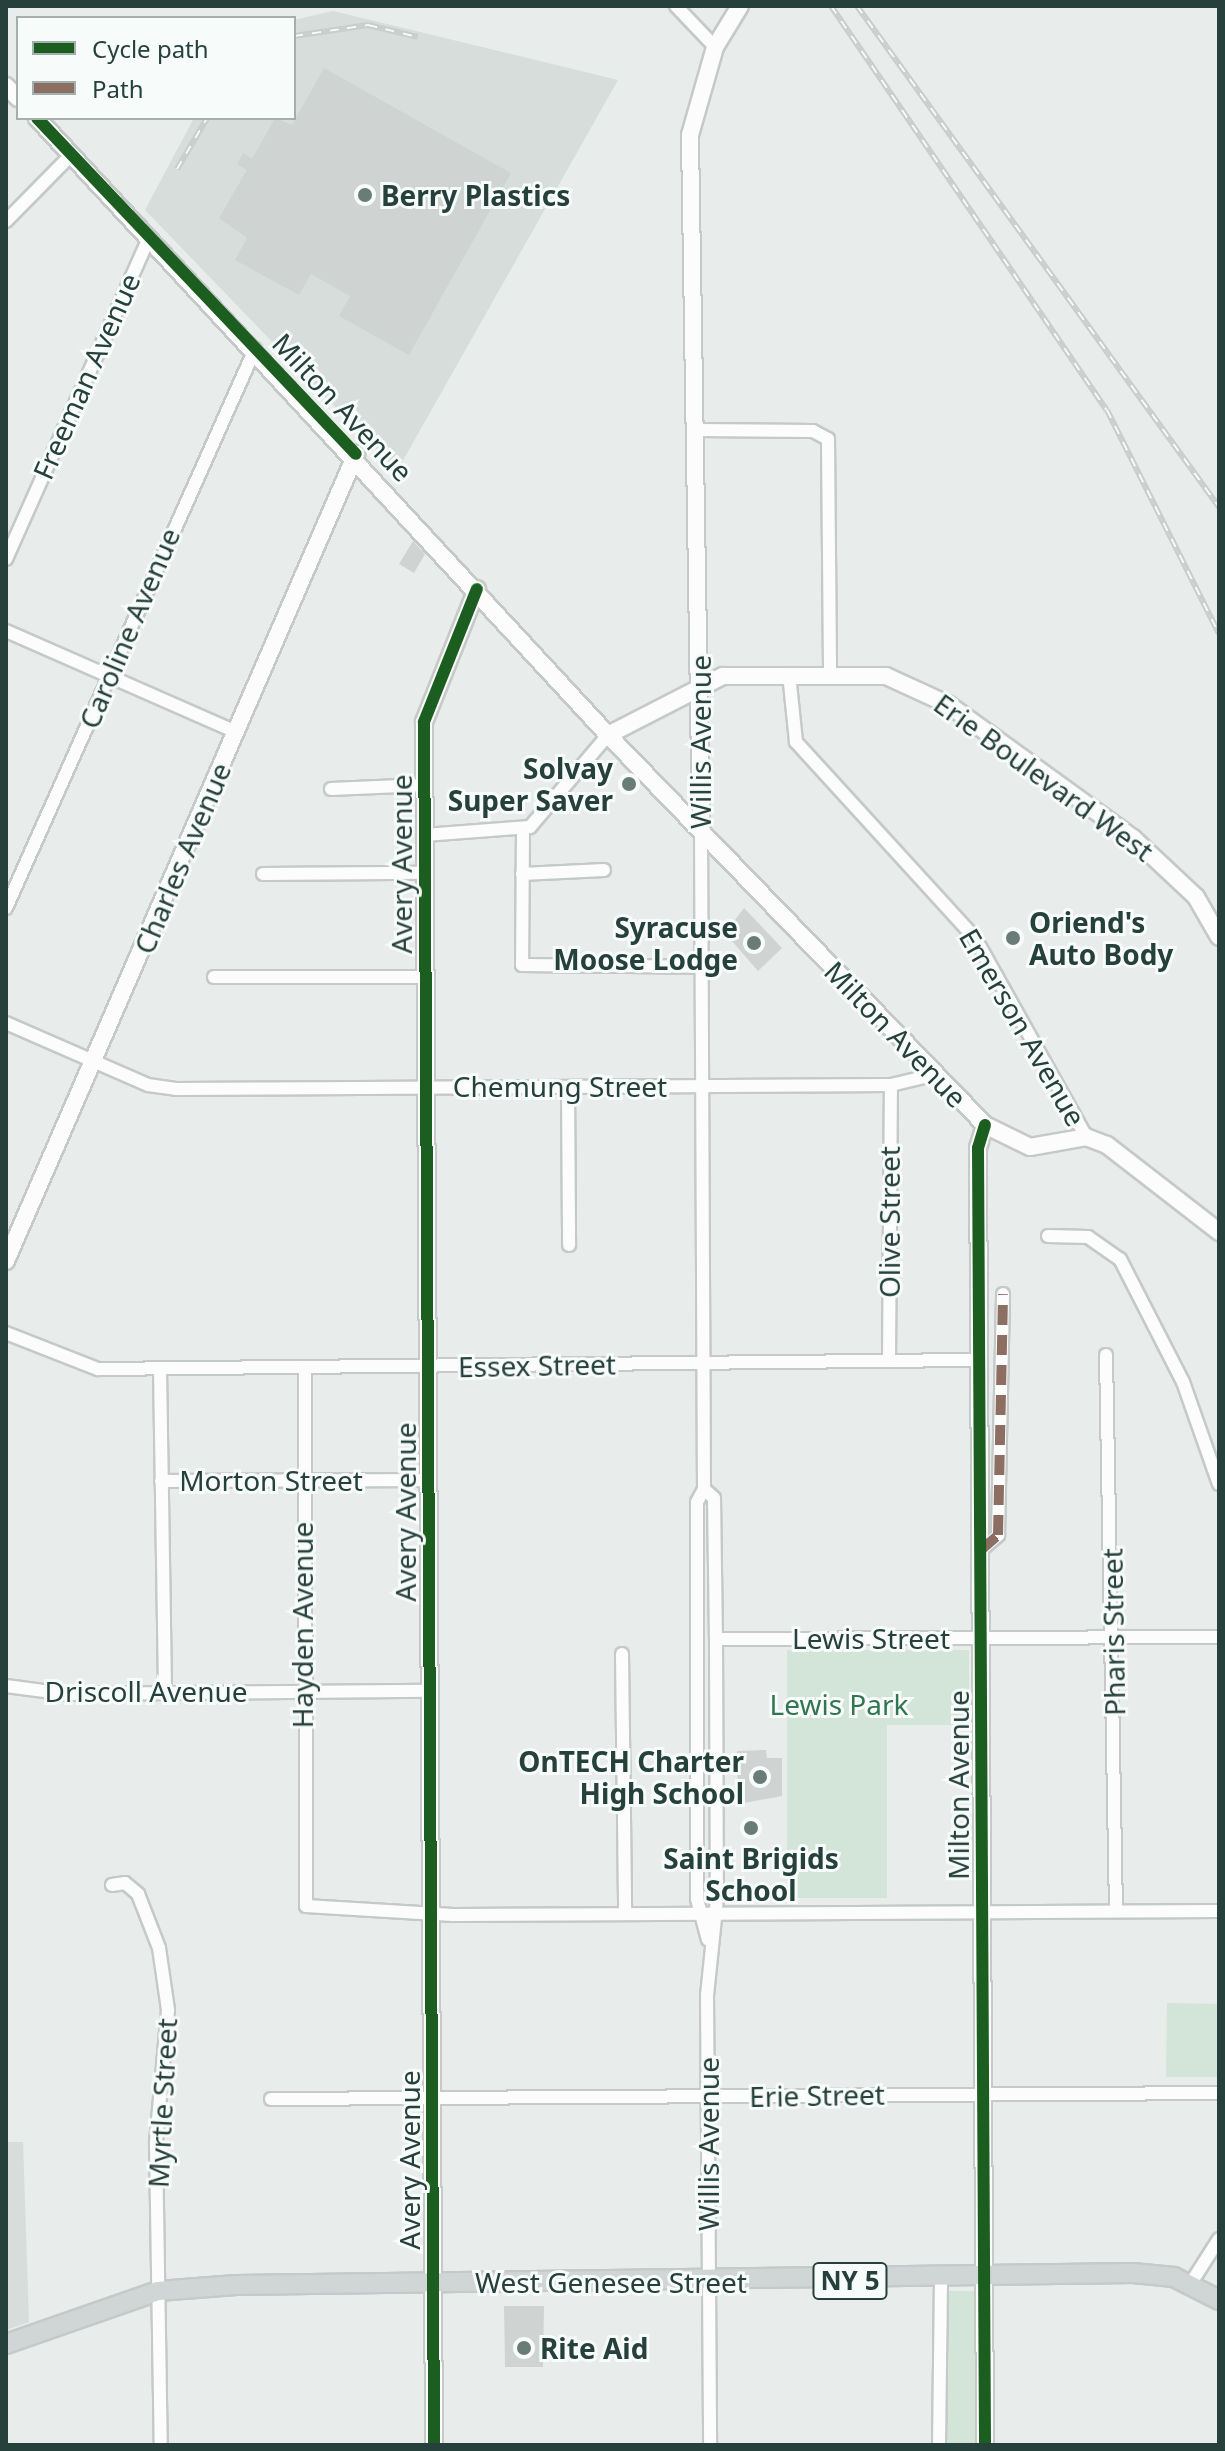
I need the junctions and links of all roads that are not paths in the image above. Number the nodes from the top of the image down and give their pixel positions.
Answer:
1 (676, 6) edge
2 (740, 6) edge
3 (715, 47) junction
4 (39, 120) edge
5 (71, 155) junction
6 (6, 221) edge
7 (149, 238) junction
8 (255, 349) junction
9 (698, 430) junction
10 (356, 454) junction
11 (6, 559) edge
12 (477, 589) junction
13 (6, 631) edge
14 (789, 674) junction
15 (830, 674) junction
16 (108, 676) junction
17 (700, 683) junction
18 (236, 732) junction
19 (608, 735) junction
20 (424, 785) junction
21 (331, 789) dead end
22 (523, 830) junction
23 (701, 830) junction
24 (424, 835) junction
25 (604, 870) dead end
26 (425, 873) junction
27 (263, 874) dead end
28 (522, 874) junction
29 (6, 908) edge
30 (1219, 937) edge
31 (701, 967) junction
32 (214, 977) dead end
33 (425, 977) junction
34 (6, 1023) edge
35 (94, 1060) junction
36 (933, 1075) junction
37 (891, 1085) junction
38 (702, 1086) junction
39 (426, 1087) junction
40 (568, 1087) junction
41 (985, 1125) junction
42 (1086, 1137) junction
43 (1219, 1232) edge
44 (1048, 1236) dead end
45 (569, 1245) dead end
46 (6, 1261) edge
47 (1003, 1294) dead end
48 (6, 1333) edge
49 (1106, 1355) dead end
50 (889, 1360) junction
51 (979, 1360) junction
52 (703, 1362) junction
53 (305, 1368) junction
54 (428, 1368) junction
55 (160, 1369) junction
56 (302, 1479) junction
57 (429, 1480) junction
58 (161, 1481) junction
59 (1219, 1484) edge
60 (704, 1489) junction
61 (981, 1550) junction
62 (1219, 1637) edge
63 (981, 1638) junction
64 (716, 1639) junction
65 (1114, 1639) junction
66 (622, 1654) dead end
67 (6, 1686) edge
68 (302, 1691) junction
69 (430, 1691) junction
70 (165, 1692) junction
71 (112, 1885) dead end
72 (1116, 1910) junction
73 (1219, 1911) edge
74 (431, 1912) junction
75 (983, 1913) junction
76 (625, 1914) junction
77 (698, 1914) junction
78 (716, 1914) junction
79 (708, 1940) junction
80 (1219, 2093) edge
81 (984, 2094) junction
82 (708, 2097) junction
83 (271, 2099) dead end
84 (432, 2099) junction
85 (1219, 2239) edge
86 (941, 2280) junction
87 (984, 2280) junction
88 (710, 2282) junction
89 (1191, 2283) junction
90 (433, 2284) junction
91 (158, 2291) junction
92 (1219, 2300) edge
93 (6, 2344) edge
94 (161, 2445) edge
95 (434, 2445) edge
96 (710, 2445) edge
97 (939, 2445) edge
98 (985, 2445) edge

1 - 3 street
2 - 3 street, Willis Avenue
3 - 9 street, Willis Avenue
4 - 5 street, Milton Avenue
5 - 6 street
5 - 7 street, Milton Avenue
7 - 8 street, Milton Avenue
7 - 11 street, Freeman Avenue
8 - 10 street, Milton Avenue
8 - 16 street, Caroline Avenue
9 - 15 street
9 - 17 street, Willis Avenue
10 - 12 street, Milton Avenue
10 - 18 street, Charles Avenue
12 - 19 street, Milton Avenue
12 - 20 street, Avery Avenue
13 - 16 street
14 - 15 street, Erie Boulevard West
14 - 17 street, Erie Boulevard West
14 - 42 street, Emerson Avenue
15 - 30 street, Erie Boulevard West
16 - 18 street
16 - 29 street, Caroline Avenue
17 - 19 street, Erie Boulevard West
17 - 23 street, Willis Avenue
18 - 35 street, Charles Avenue
19 - 22 street
19 - 23 street, Milton Avenue
20 - 21 street
20 - 24 street, Avery Avenue
22 - 24 street
22 - 28 street
23 - 31 street, Willis Avenue
23 - 36 street, Milton Avenue
24 - 26 street, Avery Avenue
25 - 28 street
26 - 27 street
26 - 33 street, Avery Avenue
28 - 31 street
31 - 38 street, Willis Avenue
32 - 33 street
33 - 39 street, Avery Avenue
34 - 35 street, Chemung Street
35 - 39 street, Chemung Street
35 - 46 street, Charles Avenue
36 - 37 street, Chemung Street
36 - 41 street, Milton Avenue
37 - 38 street, Chemung Street
37 - 50 street, Olive Street
38 - 40 street, Chemung Street
38 - 52 street, Willis Avenue
39 - 40 street, Chemung Street
39 - 54 street, Avery Avenue
40 - 45 street
41 - 42 street
41 - 51 street, Milton Avenue
42 - 43 street, Emerson Avenue
44 - 59 street
47 - 61 street
48 - 55 street, Essex Street
49 - 65 street, Pharis Street
50 - 51 street, Essex Street
50 - 52 street, Essex Street
51 - 61 street, Milton Avenue
52 - 54 street, Essex Street
52 - 60 street, Willis Avenue
53 - 54 street, Essex Street
53 - 55 street, Essex Street
53 - 56 street, Hayden Avenue
54 - 57 street, Avery Avenue
55 - 58 street
56 - 57 street, Morton Street
56 - 58 street, Morton Street
56 - 68 street, Hayden Avenue
57 - 69 street, Avery Avenue
58 - 70 street
60 - 64 street, Willis Avenue
60 - 77 street, Willis Avenue
61 - 63 street, Milton Avenue
62 - 65 street, Lewis Street
63 - 64 street, Lewis Street
63 - 65 street, Lewis Street
63 - 75 street, Milton Avenue
64 - 78 street, Willis Avenue
65 - 72 street, Pharis Street
66 - 76 street
67 - 70 street, Driscoll Avenue
68 - 69 street, Driscoll Avenue
68 - 70 street, Driscoll Avenue
68 - 74 street, Hayden Avenue
69 - 74 street, Avery Avenue
71 - 91 street, Myrtle Street
72 - 73 street
72 - 75 street
74 - 76 street
74 - 84 street, Avery Avenue
75 - 78 street
75 - 81 street, Milton Avenue
76 - 77 street
77 - 78 street
77 - 79 street, Willis Avenue
78 - 79 street, Willis Avenue
79 - 82 street, Willis Avenue
80 - 81 street, Erie Street
81 - 82 street, Erie Street
81 - 87 street, Milton Avenue
82 - 84 street, Erie Street
82 - 88 street, Willis Avenue
83 - 84 street, Erie Street
84 - 90 street, Avery Avenue
85 - 89 street
86 - 87 main road, West Genesee Street / NY 5
86 - 88 main road, West Genesee Street / NY 5
86 - 97 street
87 - 89 main road, West Genesee Street / NY 5
87 - 98 street, Milton Avenue
88 - 90 main road, West Genesee Street / NY 5
88 - 96 street, Willis Avenue
89 - 92 main road, West Genesee Street / NY 5
90 - 91 main road, West Genesee Street / NY 5
90 - 95 street, Avery Avenue
91 - 93 main road, West Genesee Street / NY 5
91 - 94 street, Myrtle Street

